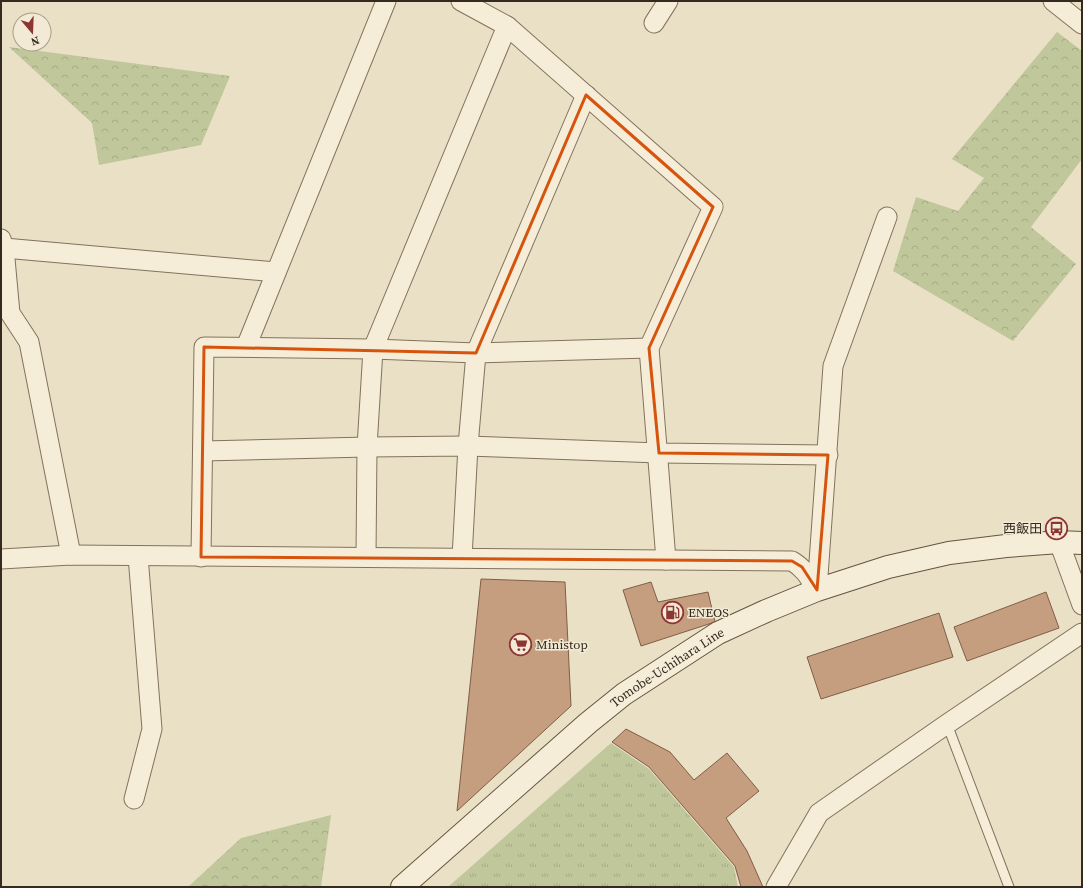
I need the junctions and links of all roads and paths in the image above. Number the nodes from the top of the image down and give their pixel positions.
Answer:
1 (386, 1) edge
2 (461, 1) edge
3 (668, 1) edge
4 (1061, 4) edge
5 (654, 23) dead end
6 (1082, 24) edge
7 (507, 26) junction
8 (586, 96) junction
9 (887, 217) dead end
10 (2, 244) edge
11 (276, 272) junction
12 (246, 347) junction
13 (649, 348) junction
14 (373, 349) junction
15 (476, 353) junction
16 (468, 446) junction
17 (367, 447) junction
18 (203, 451) junction
19 (659, 453) junction
20 (828, 455) junction
21 (1058, 542) junction
22 (1082, 543) edge
23 (71, 555) junction
24 (138, 556) junction
25 (201, 557) junction
26 (366, 557) junction
27 (1, 558) edge
28 (462, 558) junction
29 (666, 560) junction
30 (817, 590) junction
31 (1082, 605) edge
32 (1082, 633) edge
33 (947, 724) junction
34 (134, 799) dead end
35 (402, 887) edge
36 (776, 887) edge
37 (1009, 887) edge

1 - 11 street
2 - 7 street
3 - 5 street
4 - 6 street
7 - 8 street
7 - 14 street
8 - 13 street
8 - 15 street
9 - 20 street
10 - 11 street
10 - 23 street
11 - 12 street
12 - 14 street
12 - 18 street
13 - 15 street
13 - 19 street
14 - 15 street
14 - 17 street
15 - 16 street
16 - 17 street
16 - 19 street
16 - 28 street
17 - 18 street
17 - 26 street
18 - 25 street
19 - 20 street
19 - 29 street
20 - 30 street
21 - 22 main road, Tomobe-Uchihara Line
21 - 30 main road, Tomobe-Uchihara Line
21 - 31 street
23 - 24 street
23 - 27 street
24 - 25 street
24 - 34 street
25 - 26 street
26 - 28 street
28 - 29 street
29 - 30 street
30 - 35 main road, Tomobe-Uchihara Line
32 - 33 street
33 - 36 street
33 - 37 lane

